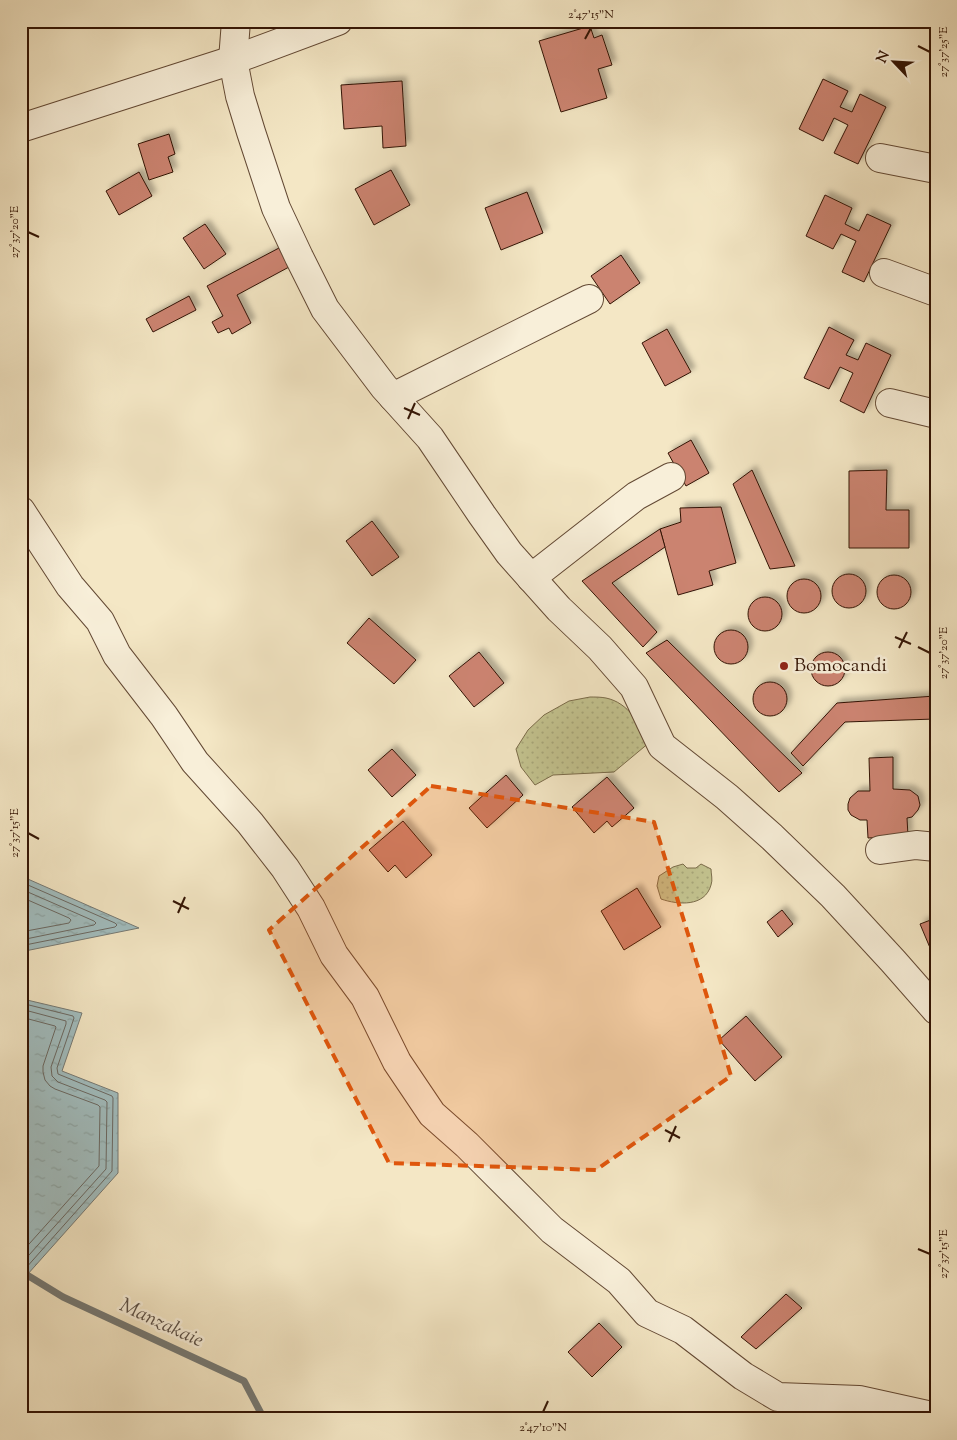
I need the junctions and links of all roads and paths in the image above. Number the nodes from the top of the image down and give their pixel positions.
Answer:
1 (236, 21) edge
2 (338, 21) edge
3 (233, 60) junction
4 (21, 128) edge
5 (880, 158) dead end
6 (936, 169) edge
7 (884, 273) dead end
8 (936, 292) edge
9 (589, 299) dead end
10 (394, 397) junction
11 (890, 403) dead end
12 (936, 414) edge
13 (671, 477) dead end
14 (21, 511) edge
15 (531, 578) junction
16 (936, 847) edge
17 (880, 850) dead end
18 (936, 1010) edge
19 (936, 1417) edge

1 - 3 street
2 - 3 street
3 - 4 street
3 - 10 street
5 - 6 street
7 - 8 street
9 - 10 street
10 - 15 street
11 - 12 street
13 - 15 street
14 - 19 street
15 - 18 street
16 - 17 street

